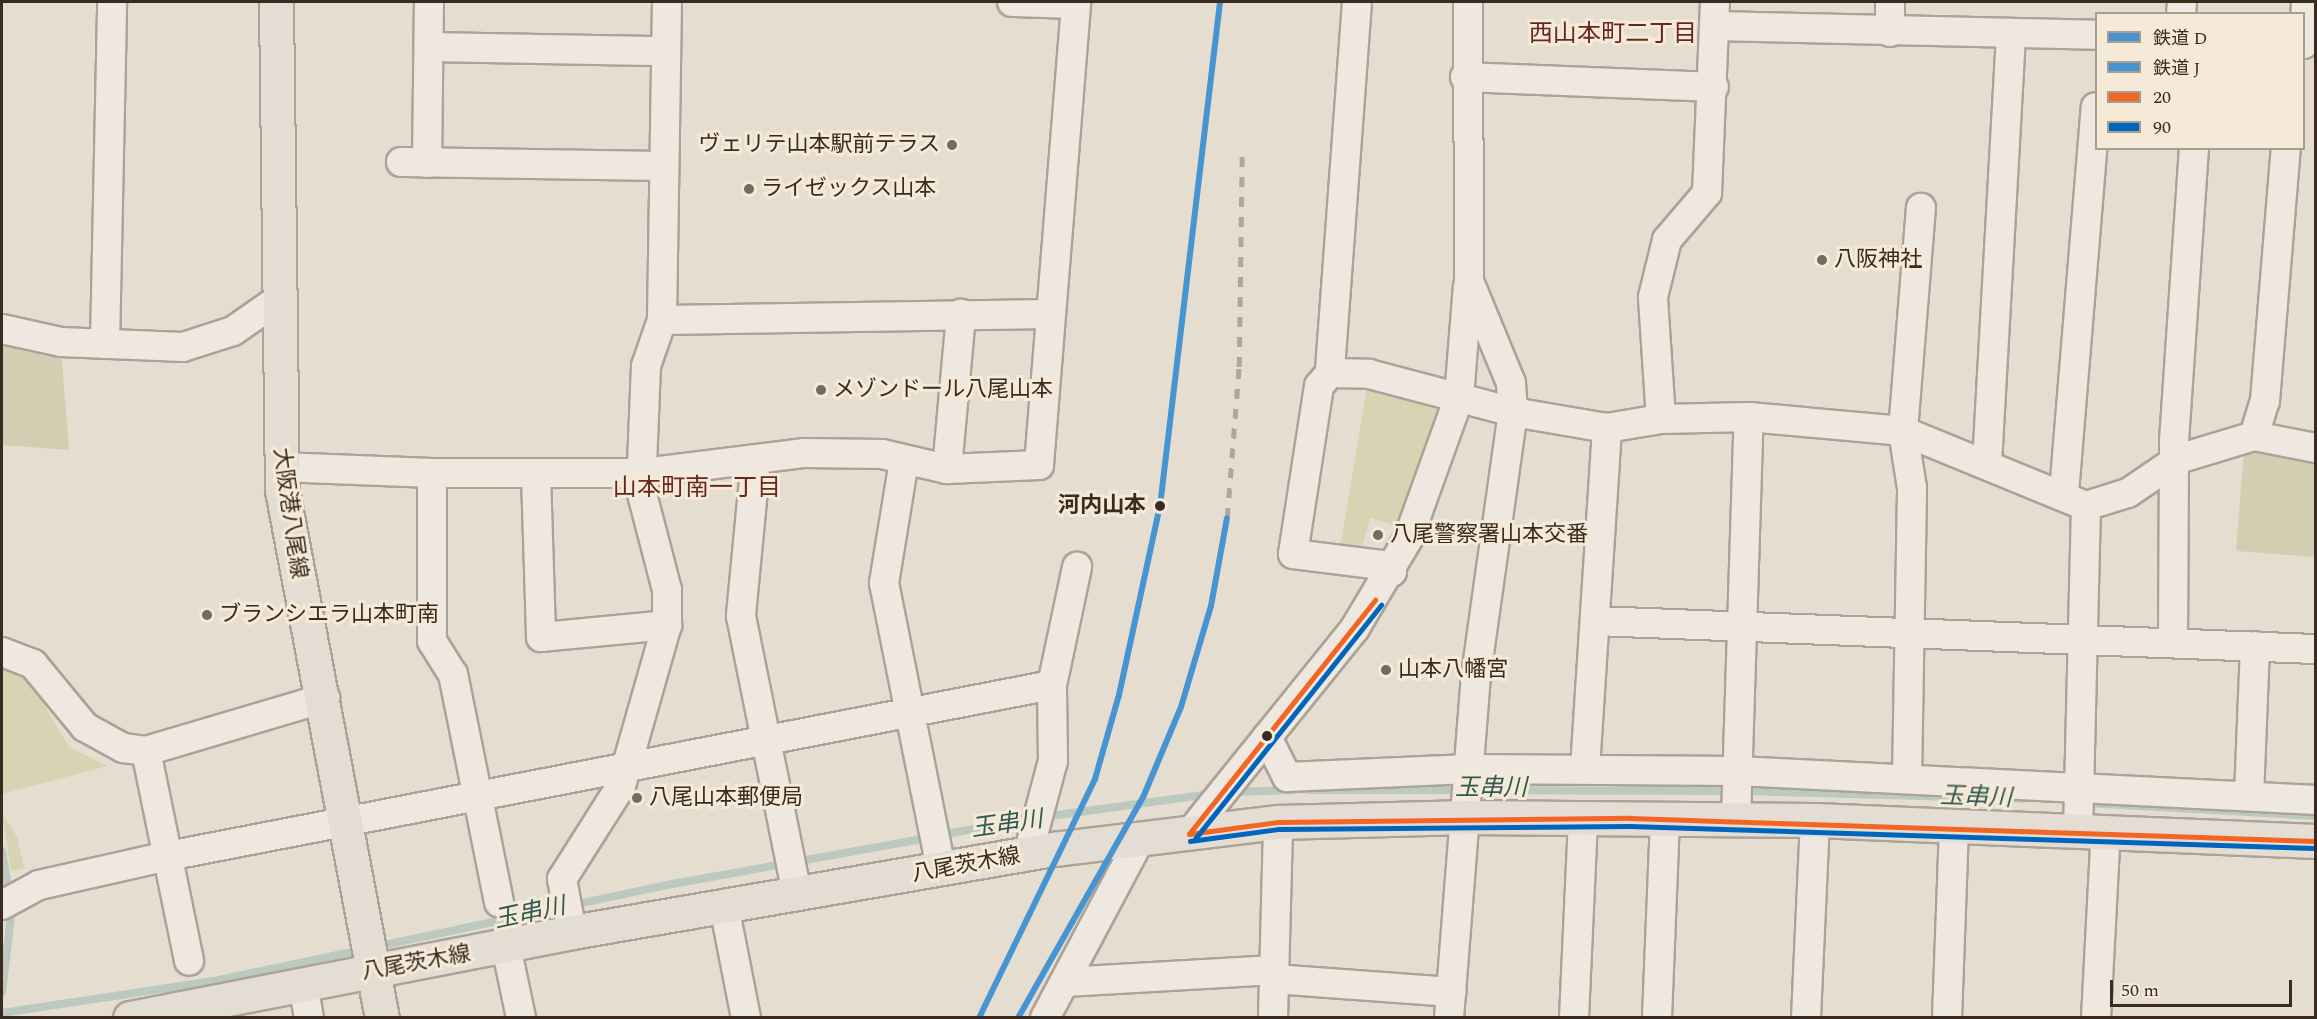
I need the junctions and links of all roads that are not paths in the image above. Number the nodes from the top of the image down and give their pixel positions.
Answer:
1 (112, 2) edge
2 (276, 2) edge
3 (429, 2) edge
4 (667, 2) edge
5 (1012, 2) edge
6 (1357, 2) edge
7 (1468, 2) edge
8 (1890, 2) edge
9 (2306, 2) edge
10 (1076, 3) edge
11 (1714, 14) edge
12 (2305, 23) edge
13 (1890, 32) junction
14 (2011, 34) junction
15 (2095, 35) edge
16 (429, 47) junction
17 (666, 51) junction
18 (1466, 77) junction
19 (1714, 87) junction
20 (2095, 143) edge
21 (2194, 150) edge
22 (2286, 150) edge
23 (664, 166) junction
24 (1921, 208) dead end
25 (1469, 281) junction
26 (276, 301) junction
27 (961, 314) junction
28 (1051, 314) junction
29 (663, 320) junction
30 (2, 329) edge
31 (105, 344) junction
32 (1330, 374) junction
33 (1459, 397) junction
34 (1513, 412) junction
35 (1749, 417) junction
36 (1660, 419) junction
37 (1607, 428) junction
38 (1903, 431) junction
39 (2254, 436) junction
40 (2316, 448) edge
41 (756, 459) junction
42 (2178, 459) junction
43 (904, 461) junction
44 (1987, 464) junction
45 (280, 466) junction
46 (947, 469) junction
47 (644, 473) junction
48 (432, 474) junction
49 (536, 475) junction
50 (2075, 500) junction
51 (1077, 567) dead end
52 (1392, 572) junction
53 (1596, 621) junction
54 (667, 625) junction
55 (1742, 625) junction
56 (1910, 632) junction
57 (2084, 640) junction
58 (2173, 643) junction
59 (2255, 646) junction
60 (2316, 649) edge
61 (2, 652) edge
62 (1052, 685) junction
63 (324, 698) junction
64 (909, 711) junction
65 (1267, 737) junction
66 (764, 740) junction
67 (146, 751) junction
68 (627, 767) junction
69 (1585, 769) junction
70 (1907, 778) junction
71 (1469, 792) junction
72 (1737, 793) junction
73 (2249, 796) junction
74 (479, 798) junction
75 (2316, 800) edge
76 (2084, 810) junction
77 (1583, 818) junction
78 (1665, 818) junction
79 (1815, 820) junction
80 (1278, 822) junction
81 (346, 823) junction
82 (1954, 825) junction
83 (1189, 834) junction
84 (1140, 839) junction
85 (2316, 841) edge
86 (1028, 854) junction
87 (168, 856) junction
88 (941, 869) junction
89 (797, 894) junction
90 (499, 902) dead end
91 (2, 905) edge
92 (724, 906) junction
93 (571, 927) junction
94 (506, 946) junction
95 (370, 954) junction
96 (189, 961) dead end
97 (1274, 975) junction
98 (1065, 982) junction
99 (303, 984) junction
100 (1450, 1005) edge
101 (143, 1016) edge
102 (309, 1017) edge
103 (382, 1017) edge
104 (521, 1017) edge
105 (746, 1017) edge
106 (1045, 1017) edge
107 (1273, 1017) edge
108 (1574, 1017) edge
109 (1657, 1017) edge
110 (1806, 1017) edge
111 (1947, 1017) edge
112 (2096, 1017) edge

1 - 31 street
2 - 26 main road, 大阪港八尾線
3 - 16 street
4 - 17 street
5 - 10 street
6 - 32 street
7 - 18 street
8 - 13 street
9 - 12 street
10 - 28 street
11 - 13 street
11 - 19 street
13 - 14 street
14 - 15 street
14 - 44 street
16 - 17 street
16 - 23 street
17 - 23 street
18 - 19 street
18 - 25 street
19 - 36 street
20 - 50 street
21 - 42 street
22 - 39 street
23 - 29 street
24 - 38 street
25 - 33 street
25 - 34 street
26 - 31 street
26 - 45 main road, 大阪港八尾線
27 - 28 street
27 - 29 street
27 - 46 street
28 - 46 street
29 - 47 street
30 - 31 street
32 - 33 street
32 - 52 street
33 - 34 street
33 - 52 street
34 - 37 street
34 - 71 street
35 - 36 street
35 - 38 street
35 - 55 street
36 - 37 street
37 - 53 street
38 - 44 street
38 - 56 street
39 - 40 street
39 - 42 street
41 - 43 street
41 - 47 street
41 - 66 street
42 - 50 street
42 - 58 street
43 - 46 street
43 - 64 street
44 - 50 street
45 - 48 street
45 - 63 main road, 大阪港八尾線
47 - 49 street
47 - 54 street
48 - 49 street
48 - 74 street
49 - 54 street
50 - 57 street
51 - 62 street
52 - 65 street
53 - 55 street
53 - 69 street
54 - 68 street
55 - 56 street
55 - 72 street
56 - 57 street
56 - 70 street
57 - 58 street
57 - 76 street
58 - 59 street
59 - 60 street
59 - 73 street
61 - 67 street
62 - 64 street
62 - 86 street
63 - 67 street
63 - 81 main road, 大阪港八尾線
64 - 66 street
64 - 88 street
65 - 71 street
65 - 83 street
66 - 68 street
66 - 89 street
67 - 87 street
68 - 74 street
68 - 93 street
69 - 71 street
69 - 72 street
70 - 72 street
70 - 76 street
71 - 77 main road, 八尾茨木線
71 - 80 main road, 八尾茨木線
71 - 100 street
72 - 78 main road, 八尾茨木線
72 - 79 main road, 八尾茨木線
73 - 75 street
73 - 76 street
74 - 81 street
74 - 90 street
76 - 82 main road, 八尾茨木線
76 - 85 main road, 八尾茨木線
76 - 112 street
77 - 78 main road, 八尾茨木線
77 - 108 street
78 - 109 street
79 - 82 main road, 八尾茨木線
79 - 110 street
80 - 83 main road, 八尾茨木線
80 - 97 street
81 - 87 street
81 - 95 main road, 大阪港八尾線
82 - 111 street
83 - 84 main road, 八尾茨木線
84 - 86 main road, 八尾茨木線
84 - 98 street
86 - 88 main road, 八尾茨木線
87 - 91 street
87 - 96 street
88 - 89 main road, 八尾茨木線
89 - 92 main road, 八尾茨木線
92 - 93 main road, 八尾茨木線
92 - 105 street
93 - 94 main road, 八尾茨木線
94 - 95 main road, 八尾茨木線
94 - 104 street
95 - 99 main road, 八尾茨木線
95 - 103 main road, 大阪港八尾線
97 - 98 street
97 - 100 street
97 - 107 street
98 - 106 street
99 - 101 main road, 八尾茨木線
99 - 102 street

